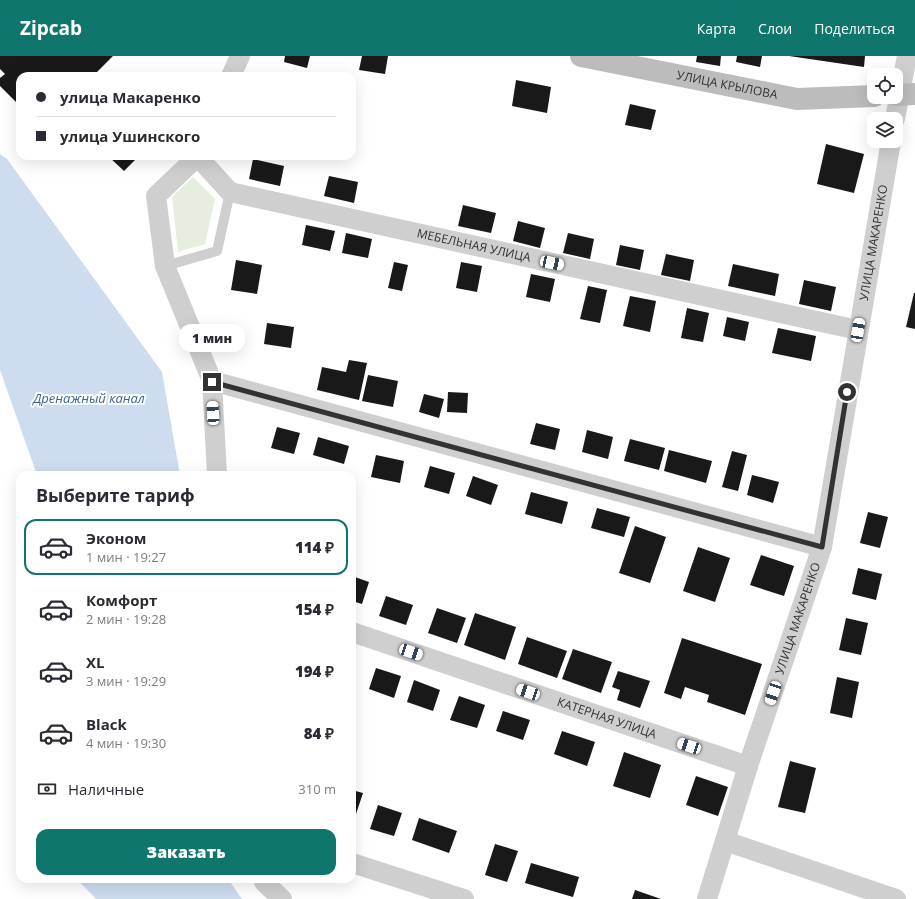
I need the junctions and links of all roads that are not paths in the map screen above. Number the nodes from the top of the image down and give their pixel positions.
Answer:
1 (240, 56) edge
2 (581, 56) edge
3 (908, 56) edge
4 (233, 72) edge
5 (904, 94) edge
6 (867, 96) edge
7 (898, 112) edge
8 (890, 148) edge
9 (195, 160) edge
10 (201, 160) edge
11 (230, 192) junction
12 (165, 266) junction
13 (858, 330) junction
14 (212, 382) junction
15 (217, 471) edge
16 (822, 547) junction
17 (356, 633) edge
18 (748, 766) junction
19 (725, 841) junction
20 (356, 864) edge
21 (267, 883) edge
22 (282, 899) edge
23 (464, 899) edge
24 (706, 899) edge
25 (896, 899) edge

1 - 4 street
2 - 6 street, УЛИЦА КРЫЛОВА
3 - 5 street
5 - 7 street
8 - 13 street, УЛИЦА МАКАРЕНКО
9 - 12 street
10 - 11 street
11 - 12 lane
11 - 13 street, МЕБЕЛЬНАЯ УЛИЦА
12 - 14 street
13 - 16 street, УЛИЦА МАКАРЕНКО
14 - 15 street
14 - 16 street
16 - 18 street, УЛИЦА МАКАРЕНКО
17 - 18 street, КАТЕРНАЯ УЛИЦА
18 - 19 street, УЛИЦА МАКАРЕНКО
19 - 24 street, УЛИЦА МАКАРЕНКО
19 - 25 street
20 - 23 street
21 - 22 street

